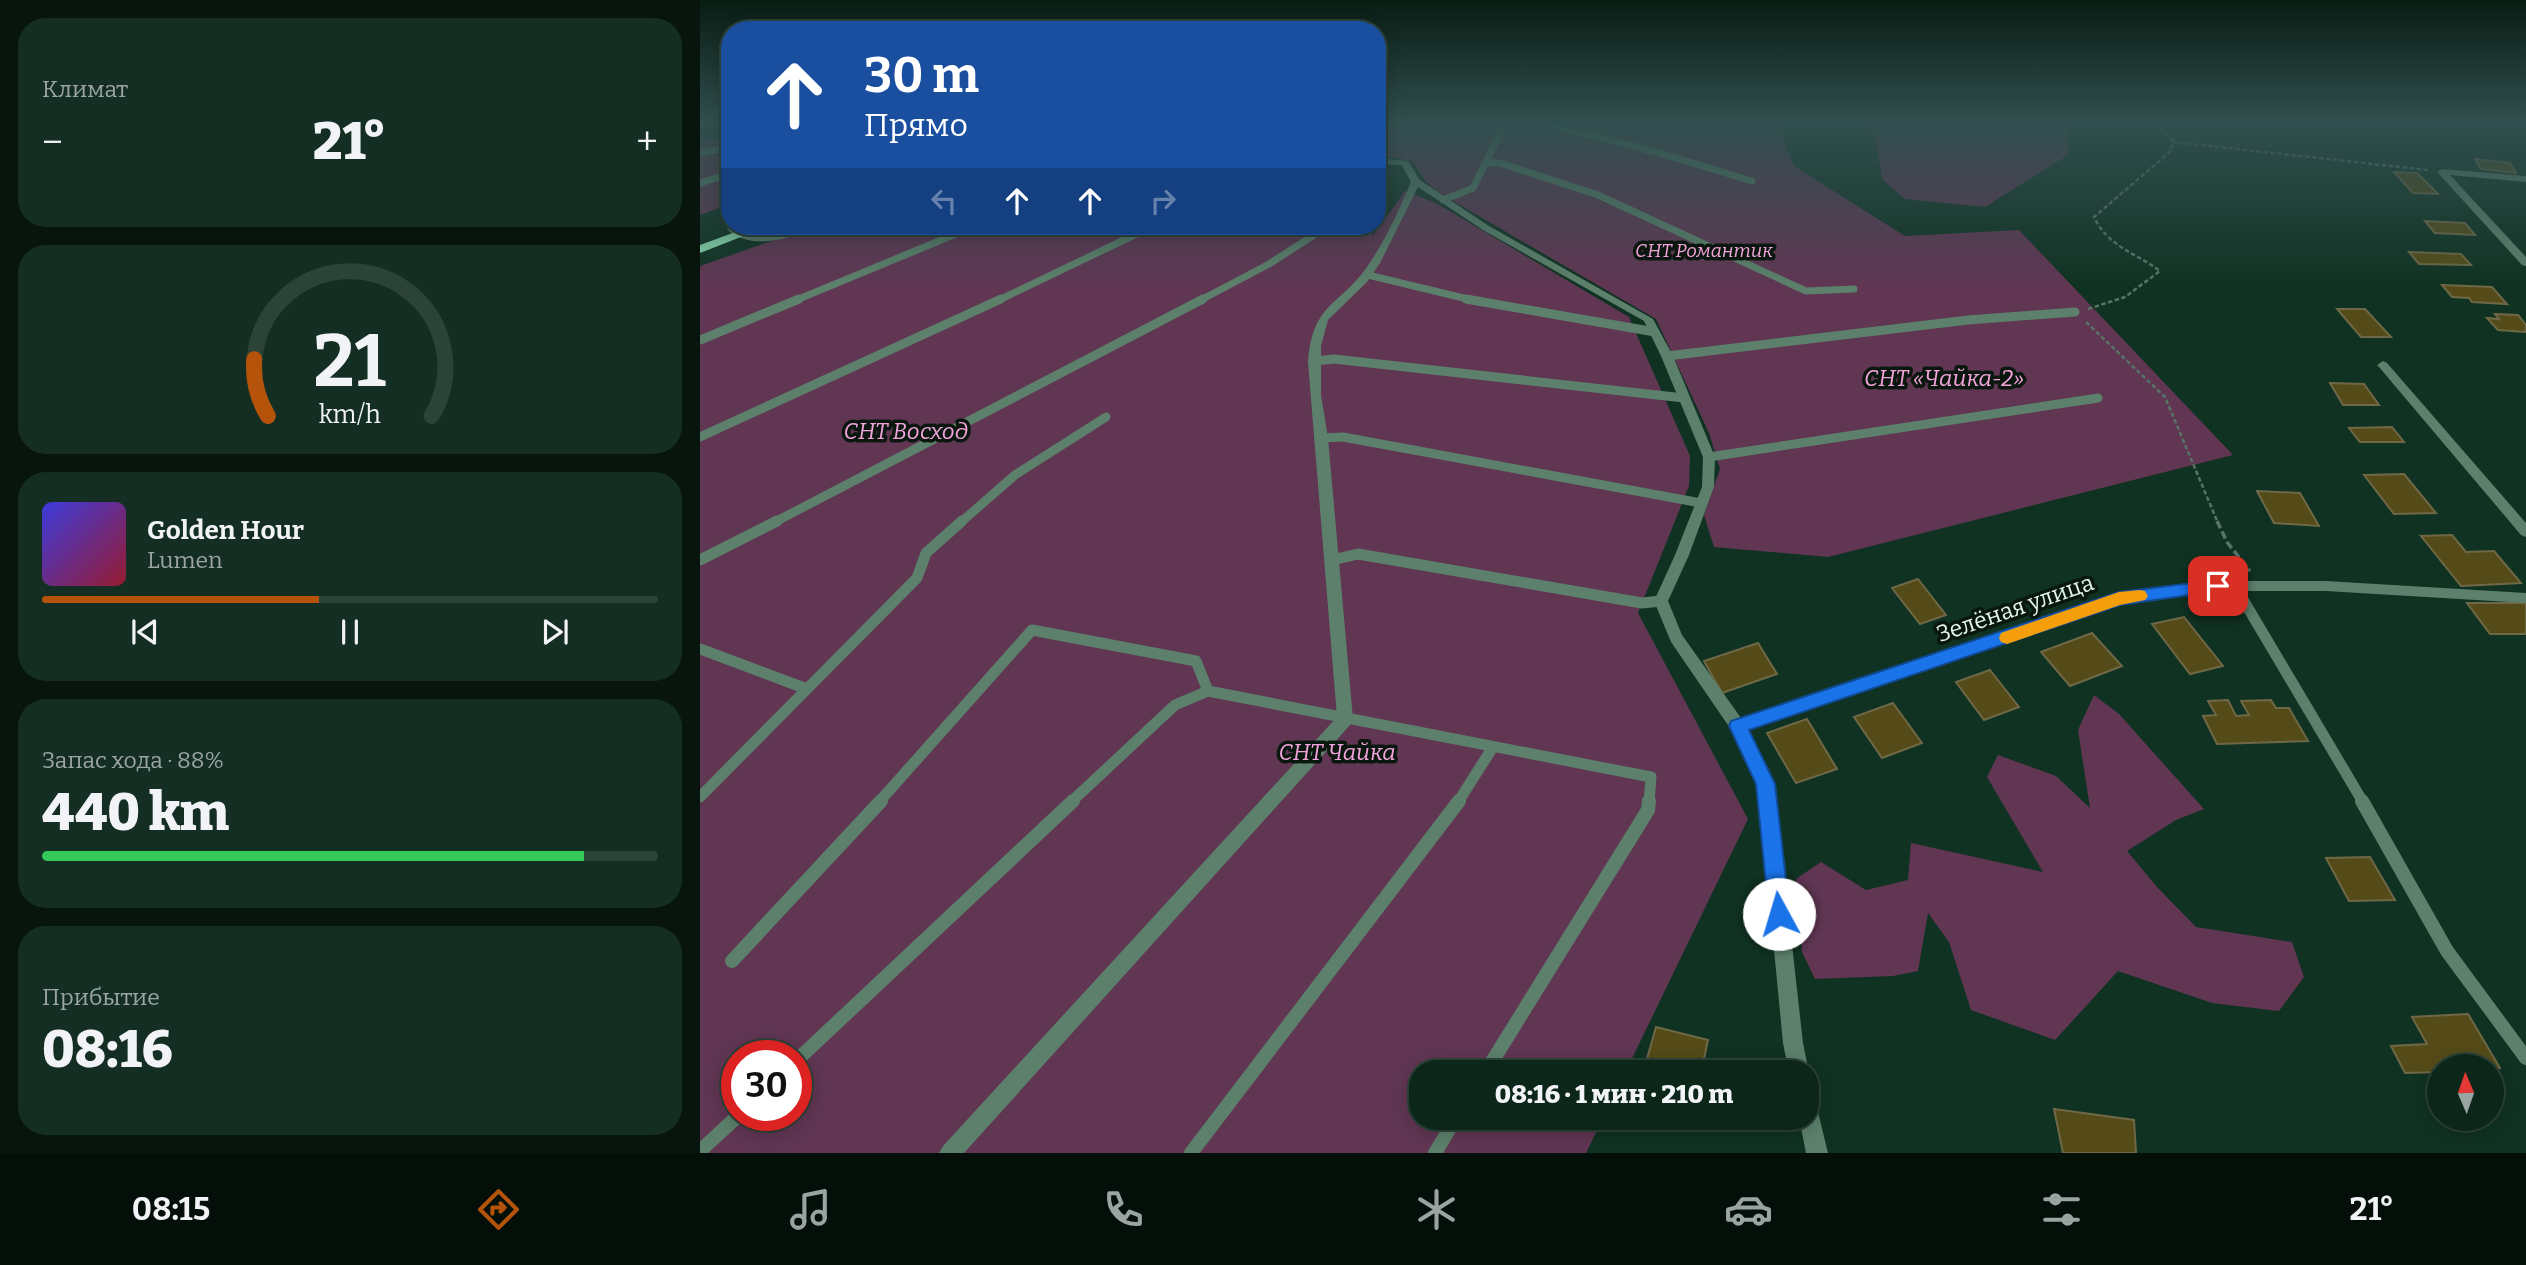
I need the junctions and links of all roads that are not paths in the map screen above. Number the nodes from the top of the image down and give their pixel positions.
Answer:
1 (721, 177) edge
2 (1413, 177) edge
3 (1479, 177) edge
4 (1542, 177) edge
5 (1738, 177) edge
6 (2446, 177) edge
7 (2500, 177) edge
8 (2526, 179) edge
9 (1752, 181) dead end
10 (1416, 182) junction
11 (700, 183) edge
12 (1443, 200) junction
13 (728, 235) edge
14 (748, 235) edge
15 (770, 235) edge
16 (953, 235) edge
17 (1134, 235) edge
18 (1316, 235) edge
19 (700, 250) edge
20 (2526, 263) edge
21 (1368, 275) junction
22 (1854, 289) dead end
23 (2075, 312) road end
24 (1655, 332) junction
25 (700, 340) edge
26 (1667, 356) junction
27 (1315, 361) junction
28 (2383, 365) dead end
29 (1685, 398) junction
30 (2098, 398) dead end
31 (1106, 418) dead end
32 (700, 437) edge
33 (1322, 438) junction
34 (1709, 457) junction
35 (1701, 503) junction
36 (2526, 533) edge
37 (700, 560) edge
38 (1332, 560) junction
39 (2235, 586) junction
40 (2526, 598) edge
41 (1661, 601) junction
42 (700, 649) edge
43 (807, 689) junction
44 (1208, 691) junction
45 (1345, 719) junction
46 (1738, 726) junction
47 (1493, 747) junction
48 (700, 797) edge
49 (732, 961) dead end
50 (812, 1046) edge
51 (2526, 1058) edge
52 (1493, 1060) edge
53 (1796, 1060) edge
54 (1448, 1130) edge
55 (1811, 1130) edge
56 (722, 1131) edge
57 (700, 1151) edge
58 (950, 1153) edge
59 (1191, 1153) edge
60 (1434, 1153) edge
61 (1816, 1153) edge

1 - 11 lane
2 - 10 street
3 - 12 lane
4 - 22 lane
5 - 9 lane
6 - 20 street
7 - 8 street
10 - 12 street
10 - 21 street
12 - 24 street
13 - 19 main road
14 - 15 street
16 - 25 lane
17 - 32 lane
18 - 37 lane
21 - 24 lane
21 - 27 street
23 - 26 lane
24 - 26 street
26 - 29 street
27 - 29 lane
27 - 33 street
28 - 36 street
29 - 34 street
30 - 34 lane
31 - 43 lane
33 - 35 lane
33 - 38 street
34 - 35 street
35 - 41 street
38 - 41 lane
38 - 45 street
39 - 40 street, Зелёная улица
39 - 46 street, Зелёная улица
39 - 51 lane
41 - 46 street
42 - 43 lane
43 - 48 lane
44 - 45 lane
44 - 49 lane
44 - 50 lane
45 - 47 lane
45 - 58 street
46 - 53 street
47 - 52 lane
47 - 59 lane
54 - 60 lane
55 - 61 street
56 - 57 lane

